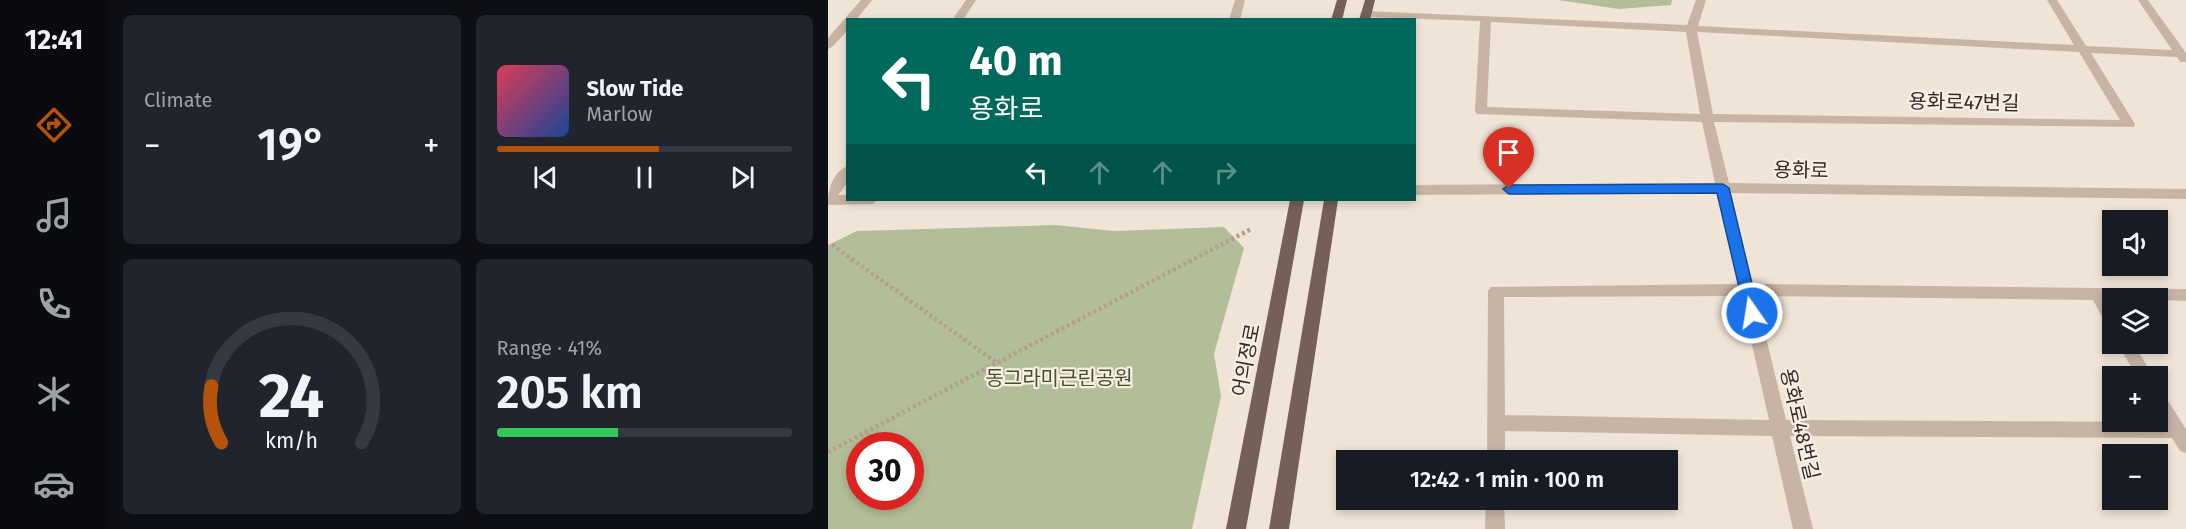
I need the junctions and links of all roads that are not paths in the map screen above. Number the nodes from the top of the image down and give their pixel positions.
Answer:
1 (867, 0) edge
2 (971, 0) edge
3 (1240, 0) edge
4 (1342, 0) edge
5 (1370, 0) edge
6 (1701, 0) edge
7 (2052, 0) edge
8 (2143, 0) edge
9 (1365, 17) edge
10 (852, 18) edge
11 (958, 18) edge
12 (1235, 18) edge
13 (1337, 18) edge
14 (1486, 18) junction
15 (846, 24) edge
16 (1691, 30) junction
17 (828, 45) edge
18 (2082, 47) junction
19 (2183, 58) edge
20 (1707, 118) junction
21 (846, 174) edge
22 (1723, 188) junction
23 (1416, 190) edge
24 (2186, 194) edge
25 (828, 199) edge
26 (846, 199) edge
27 (1297, 201) edge
28 (1331, 201) edge
29 (1746, 290) junction
30 (2097, 294) junction
31 (2186, 295) edge
32 (2102, 302) edge
33 (2168, 418) edge
34 (1496, 423) junction
35 (1779, 428) junction
36 (2175, 430) junction
37 (2186, 445) edge
38 (1496, 450) edge
39 (1496, 510) edge
40 (1236, 529) edge
41 (1279, 529) edge
42 (1495, 529) edge
43 (1803, 529) edge

1 - 10 street
2 - 11 street
3 - 12 street
4 - 13 main road
5 - 9 main road
6 - 16 street
7 - 18 street, 용화로47번길
8 - 19 street
9 - 14 street
14 - 16 street
14 - 20 street, 용화로47번길
15 - 17 street
16 - 18 street
16 - 20 street
18 - 19 street
18 - 20 street, 용화로47번길
20 - 22 street
21 - 25 street
22 - 23 street, 용화로
22 - 24 street, 용화로
22 - 29 street, 용화로48번길
25 - 26 street
27 - 40 main road, 어의정로
28 - 41 main road
29 - 30 street
29 - 34 street
29 - 35 street, 용화로48번길
30 - 31 street
30 - 32 street
33 - 36 street
34 - 35 street
34 - 38 street
35 - 36 street
35 - 43 street, 용화로48번길
36 - 37 street
39 - 42 street

